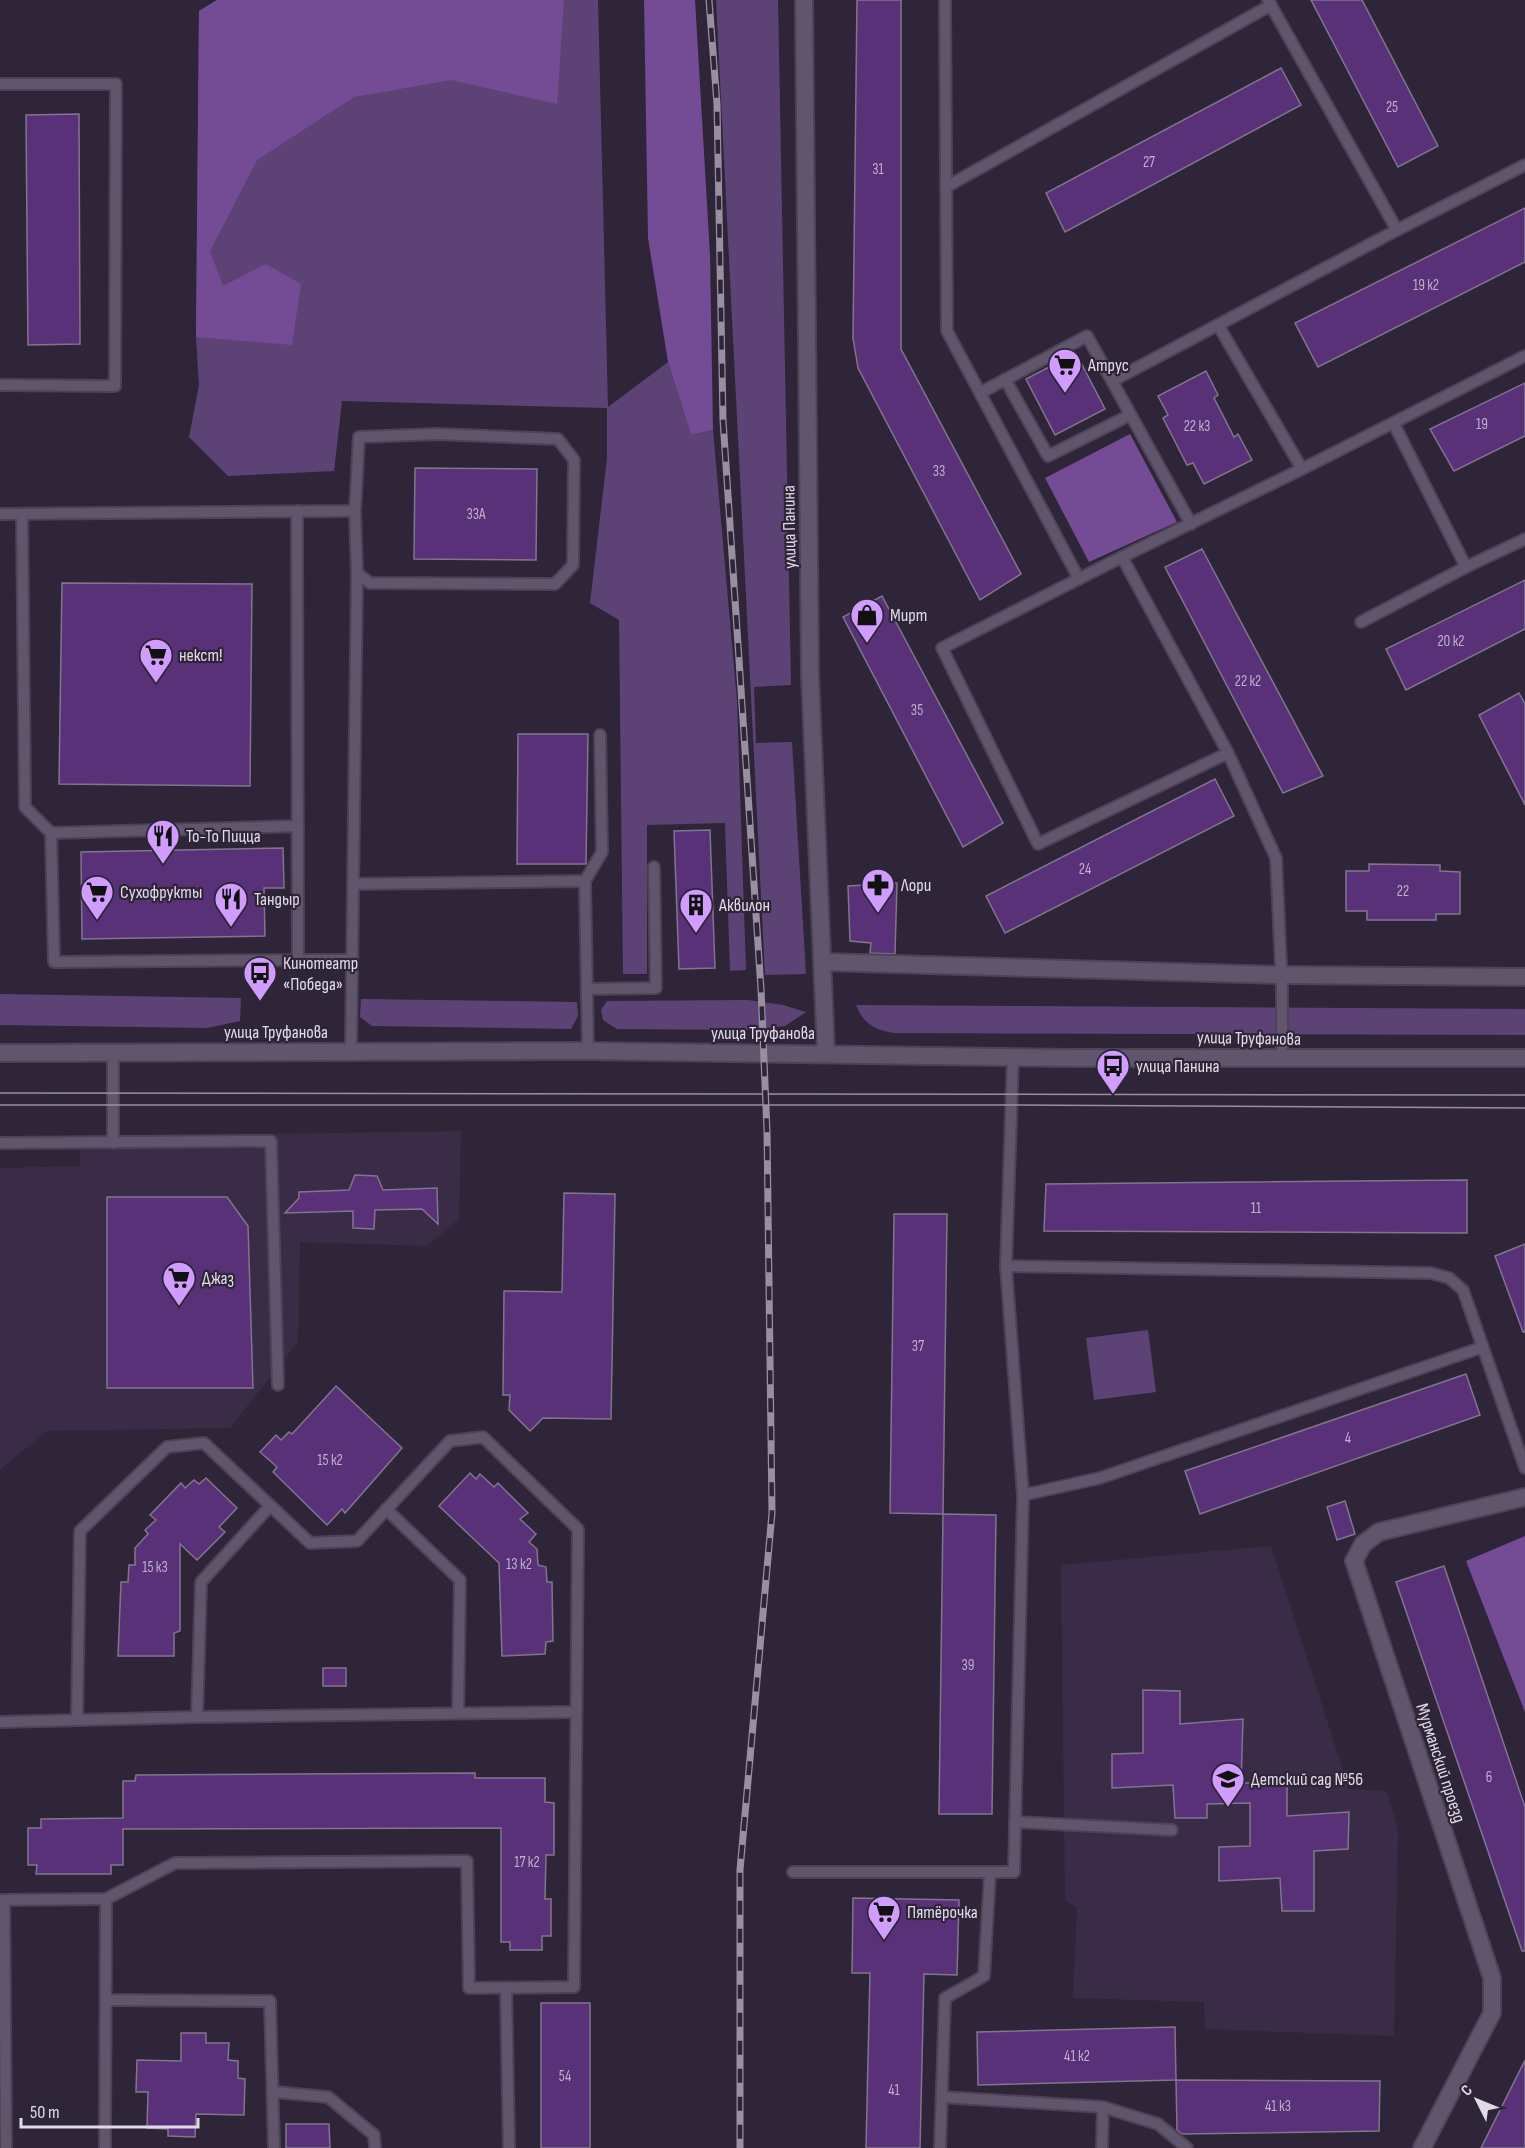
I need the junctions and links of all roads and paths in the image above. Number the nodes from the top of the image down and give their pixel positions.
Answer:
1 (804, 0) edge
2 (945, 0) edge
3 (1269, 3) edge
4 (0, 84) edge
5 (1525, 165) edge
6 (946, 187) junction
7 (1397, 230) junction
8 (1218, 325) junction
9 (1525, 356) edge
10 (1005, 379) junction
11 (1112, 381) junction
12 (0, 386) edge
13 (980, 393) junction
14 (1130, 415) junction
15 (1394, 424) junction
16 (1302, 469) junction
17 (297, 511) junction
18 (355, 511) junction
19 (0, 514) edge
20 (22, 514) junction
21 (1191, 524) junction
22 (1525, 539) edge
23 (1122, 557) junction
24 (1466, 567) junction
25 (357, 573) junction
26 (1079, 579) junction
27 (1361, 622) dead end
28 (600, 735) dead end
29 (1228, 753) junction
30 (298, 826) junction
31 (51, 832) junction
32 (654, 867) dead end
33 (585, 881) junction
34 (353, 884) junction
35 (298, 960) junction
36 (352, 960) junction
37 (823, 962) junction
38 (1282, 975) junction
39 (1525, 977) edge
40 (586, 989) junction
41 (351, 1051) junction
42 (588, 1051) junction
43 (0, 1053) edge
44 (113, 1053) junction
45 (826, 1053) junction
46 (1013, 1055) junction
47 (1282, 1058) junction
48 (1525, 1058) edge
49 (0, 1143) edge
50 (113, 1143) junction
51 (1006, 1266) junction
52 (1483, 1347) junction
53 (278, 1385) dead end
54 (1525, 1468) edge
55 (1023, 1495) junction
56 (1525, 1497) edge
57 (270, 1506) junction
58 (386, 1509) junction
59 (574, 1712) junction
60 (458, 1713) junction
61 (197, 1717) junction
62 (77, 1720) junction
63 (0, 1722) edge
64 (1015, 1822) junction
65 (1172, 1830) dead end
66 (793, 1872) dead end
67 (990, 1873) junction
68 (106, 1899) junction
69 (2, 1900) edge
70 (506, 1988) junction
71 (106, 2000) junction
72 (274, 2092) junction
73 (942, 2097) junction
74 (1103, 2107) junction
75 (6, 2148) edge
76 (105, 2148) edge
77 (274, 2148) edge
78 (375, 2148) edge
79 (509, 2148) edge
80 (940, 2148) edge
81 (1102, 2148) edge
82 (1187, 2148) edge
83 (1422, 2148) edge

1 - 37 street, улица Панина
2 - 6 lane
3 - 6 lane
3 - 7 lane
4 - 12 lane
5 - 7 lane
6 - 13 lane
7 - 8 lane
8 - 11 lane
8 - 16 lane
9 - 15 lane
10 - 11 lane
10 - 13 lane
10 - 14 lane
11 - 14 lane
13 - 26 lane
14 - 21 lane
15 - 16 lane
15 - 24 lane
16 - 21 lane
17 - 18 lane
17 - 20 lane
17 - 30 lane
18 - 25 lane
18 - 25 lane
19 - 20 lane
20 - 31 lane
21 - 23 lane
22 - 24 lane
23 - 26 lane
23 - 29 lane
24 - 27 lane
25 - 34 lane
26 - 29 lane
28 - 33 lane
29 - 38 lane
30 - 31 lane
30 - 35 lane
31 - 35 lane
32 - 40 lane
33 - 34 lane
33 - 40 lane
34 - 36 lane
35 - 36 lane
36 - 41 lane
37 - 38 street
37 - 45 street, улица Панина
38 - 39 street
38 - 47 lane
40 - 42 lane
41 - 42 street, улица Труфанова
41 - 44 street, улица Труфанова
42 - 45 street, улица Труфанова
43 - 44 street, улица Труфанова
44 - 50 lane
45 - 46 street, улица Труфанова
46 - 47 street, улица Труфанова
46 - 51 lane
47 - 48 street, улица Труфанова
49 - 50 lane
50 - 53 lane
51 - 52 lane
51 - 55 lane
52 - 54 lane
52 - 55 lane
55 - 64 lane
56 - 83 street, Мурманский проезд
57 - 58 lane
57 - 61 lane
57 - 62 lane
58 - 59 lane
58 - 60 lane
59 - 60 lane
59 - 70 lane
60 - 61 lane
61 - 62 lane
62 - 63 lane
64 - 65 lane
64 - 67 lane
66 - 67 lane
67 - 73 lane
68 - 69 lane
68 - 70 lane
68 - 71 lane
69 - 75 lane
70 - 79 lane
71 - 72 lane
71 - 76 lane
72 - 77 lane
72 - 78 lane
73 - 74 lane
73 - 80 lane
74 - 81 lane
74 - 82 lane

